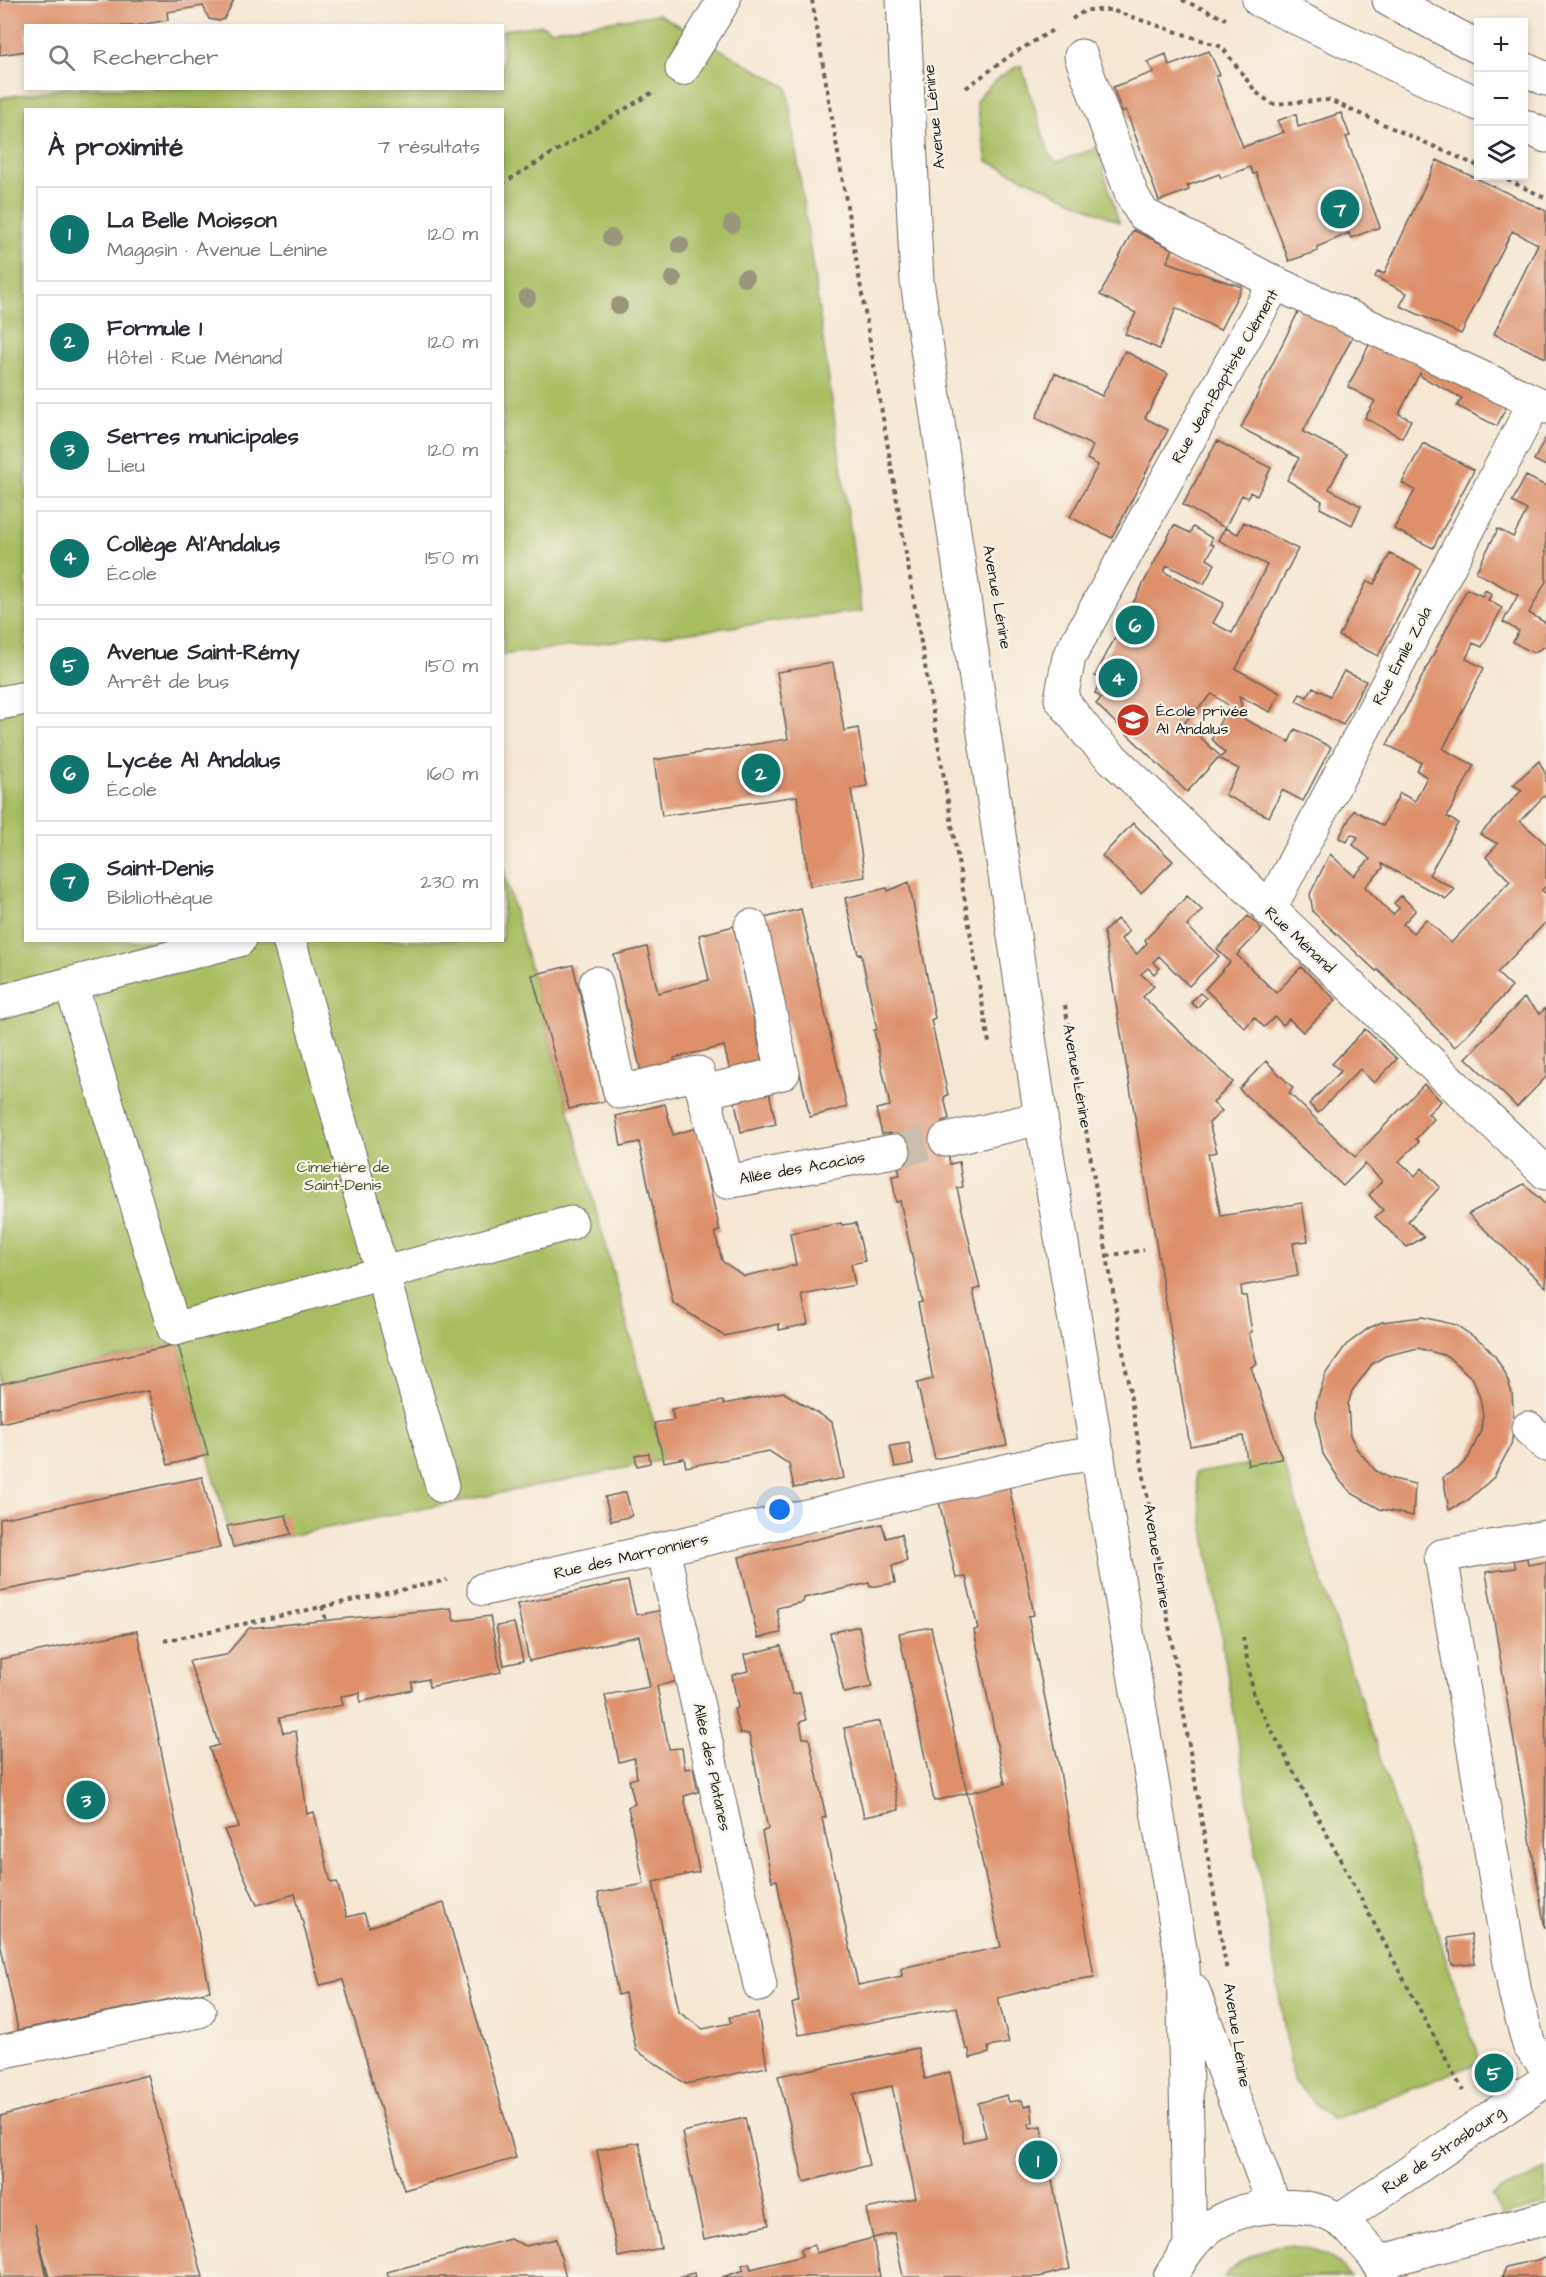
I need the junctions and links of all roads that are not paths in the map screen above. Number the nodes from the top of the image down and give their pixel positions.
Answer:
1 (724, 0) edge
2 (903, 0) edge
3 (1259, 0) edge
4 (1389, 0) edge
5 (1474, 44) edge
6 (1081, 56) dead end
7 (682, 69) road end
8 (1528, 71) edge
9 (1546, 79) edge
10 (1474, 102) edge
11 (1528, 128) edge
12 (1546, 136) edge
13 (1275, 283) junction
14 (1540, 405) edge
15 (24, 698) edge
16 (1061, 699) joint
17 (0, 703) edge
18 (1269, 910) junction
19 (751, 926) dead end
20 (232, 942) edge
21 (290, 942) edge
22 (596, 982) dead end
23 (71, 984) junction
24 (0, 1002) edge
25 (703, 1092) junction
26 (1041, 1118) junction
27 (946, 1140) tunnel mouth
28 (894, 1151) tunnel mouth
29 (1546, 1173) edge
30 (571, 1223) dead end
31 (384, 1273) junction
32 (1098, 1453) junction
33 (442, 1486) dead end
34 (1546, 1537) edge
35 (663, 1549) junction
36 (484, 1589) road end
37 (1184, 1966) junction
38 (760, 1985) dead end
39 (200, 2011) dead end
40 (1, 2045) edge
41 (1546, 2066) edge
42 (1546, 2080) edge
43 (1274, 2205) junction
44 (1546, 2218) edge
45 (1339, 2220) junction
46 (1190, 2244) junction
47 (1382, 2269) edge
48 (1170, 2277) edge

1 - 7 street
2 - 26 street, Avenue Lénine
3 - 10 street
4 - 5 street
6 - 13 street
8 - 9 street
11 - 12 street
13 - 14 street, Rue Jean-Baptiste Clément
13 - 16 street, Rue Jean-Baptiste Clément
14 - 18 street, Rue Émile Zola
15 - 17 street
16 - 18 street, Rue Ménand
18 - 29 street, Rue Ménand
19 - 25 street
20 - 23 street
21 - 31 street
22 - 25 street, Allée des Acacias
23 - 24 street
23 - 31 street
25 - 28 street, Allée des Acacias
26 - 27 street
26 - 32 street, Avenue Lénine
30 - 31 street
31 - 33 street
32 - 35 street, Rue des Marronniers
32 - 37 street, Avenue Lénine
34 - 41 street
35 - 36 street, Rue des Marronniers
35 - 38 street, Allée des Platanes
37 - 43 street, Avenue Lénine
37 - 46 street, Avenue Lénine
39 - 40 street
42 - 45 street, Rue de Strasbourg
43 - 45 street
43 - 46 street
44 - 47 street
45 - 47 street
46 - 48 street

